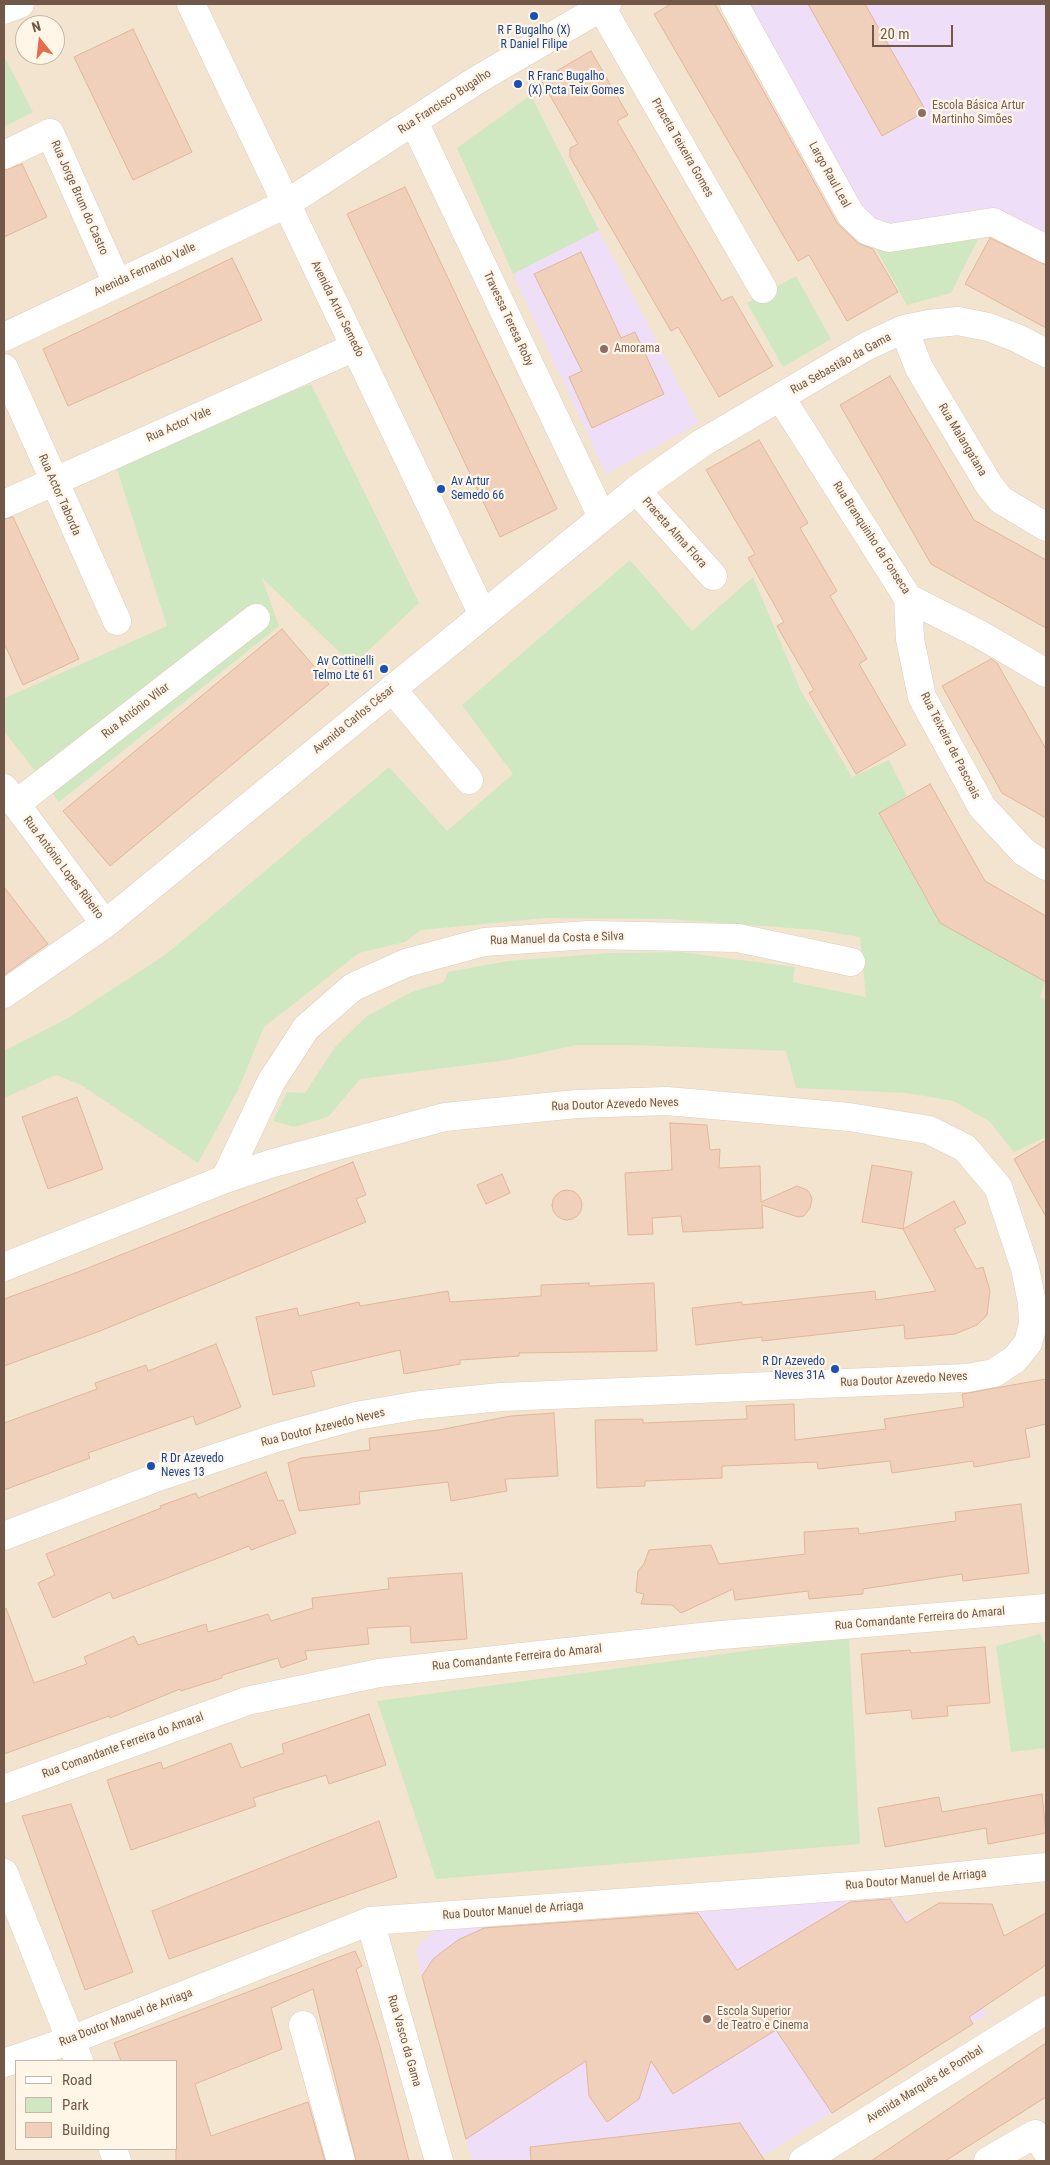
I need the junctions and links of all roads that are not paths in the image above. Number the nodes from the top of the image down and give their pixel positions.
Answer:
1 (20, 4) edge
2 (191, 4) edge
3 (734, 4) edge
4 (604, 5) edge
5 (4, 10) edge
6 (414, 122) junction
7 (4, 155) edge
8 (286, 204) junction
9 (1046, 248) edge
10 (117, 283) junction
11 (763, 289) dead end
12 (904, 329) junction
13 (4, 337) edge
14 (355, 347) junction
15 (1046, 353) edge
16 (4, 368) edge
17 (781, 398) junction
18 (702, 443) joint
19 (52, 481) junction
20 (636, 490) junction
21 (4, 504) edge
22 (602, 517) junction
23 (1046, 527) edge
24 (713, 576) dead end
25 (908, 598) junction
26 (483, 615) junction
27 (256, 618) dead end
28 (117, 621) dead end
29 (1046, 673) edge
30 (392, 689) junction
31 (469, 780) dead end
32 (10, 796) edge
33 (1046, 866) edge
34 (104, 924) junction
35 (851, 962) dead end
36 (4, 994) edge
37 (225, 1179) junction
38 (4, 1267) edge
39 (4, 1536) edge
40 (1046, 1608) edge
41 (4, 1789) edge
42 (1046, 1867) edge
43 (4, 1873) edge
44 (370, 1922) junction
45 (1046, 2010) edge
46 (302, 2025) dead end
47 (75, 2051) edge
48 (22, 2060) edge
49 (1046, 2150) edge
50 (341, 2161) edge
51 (439, 2161) edge
52 (803, 2161) edge
53 (988, 2161) edge

1 - 5 street
2 - 8 street, Avenida Artur Semedo
3 - 9 street, Largo Raul Leal
4 - 6 street, Rua Francisco Bugalho
4 - 11 street, Praceta Teixeira Gomes
6 - 8 street, Rua Francisco Bugalho
6 - 22 street, Travessa Teresa Roby
7 - 10 street, Rua Jorge Brum do Castro
8 - 10 street, Avenida Fernando Valle
8 - 14 street, Avenida Artur Semedo
10 - 13 street, Avenida Fernando Valle
12 - 15 street, Rua Sebastião da Gama
12 - 17 street, Rua Sebastião da Gama
12 - 23 street, Rua Malangatana
14 - 19 street, Rua Actor Vale
14 - 26 street, Avenida Artur Semedo
16 - 19 street, Rua Actor Taborda
17 - 18 street, Rua Sebastião da Gama
17 - 25 street, Rua Branquinho da Fonseca
18 - 20 street, Avenida Carlos César
19 - 21 street, Rua Actor Vale
19 - 28 street, Rua Actor Taborda
20 - 22 street, Avenida Carlos César
20 - 24 street, Praceta Alma Flora
22 - 26 street, Avenida Carlos César
25 - 29 street, Rua Branquinho da Fonseca
25 - 33 street, Rua Teixeira de Pascoais
26 - 30 street, Avenida Carlos César
27 - 32 street, Rua António Vilar
30 - 31 street
30 - 34 street, Avenida Carlos César
32 - 34 street, Rua António Lopes Ribeiro
34 - 36 street, Avenida Carlos César
35 - 37 street, Rua Manuel da Costa e Silva
37 - 38 street, Rua Doutor Azevedo Neves
37 - 39 street, Rua Doutor Azevedo Neves
40 - 41 street, Rua Comandante Ferreira do Amaral
42 - 44 street, Rua Doutor Manuel de Arriaga
43 - 47 street
44 - 47 street, Rua Doutor Manuel de Arriaga
44 - 51 street, Rua Vasco da Gama
45 - 52 street, Avenida Marquês de Pombal
46 - 50 street
47 - 48 street, Rua Doutor Manuel de Arriaga
49 - 53 street

